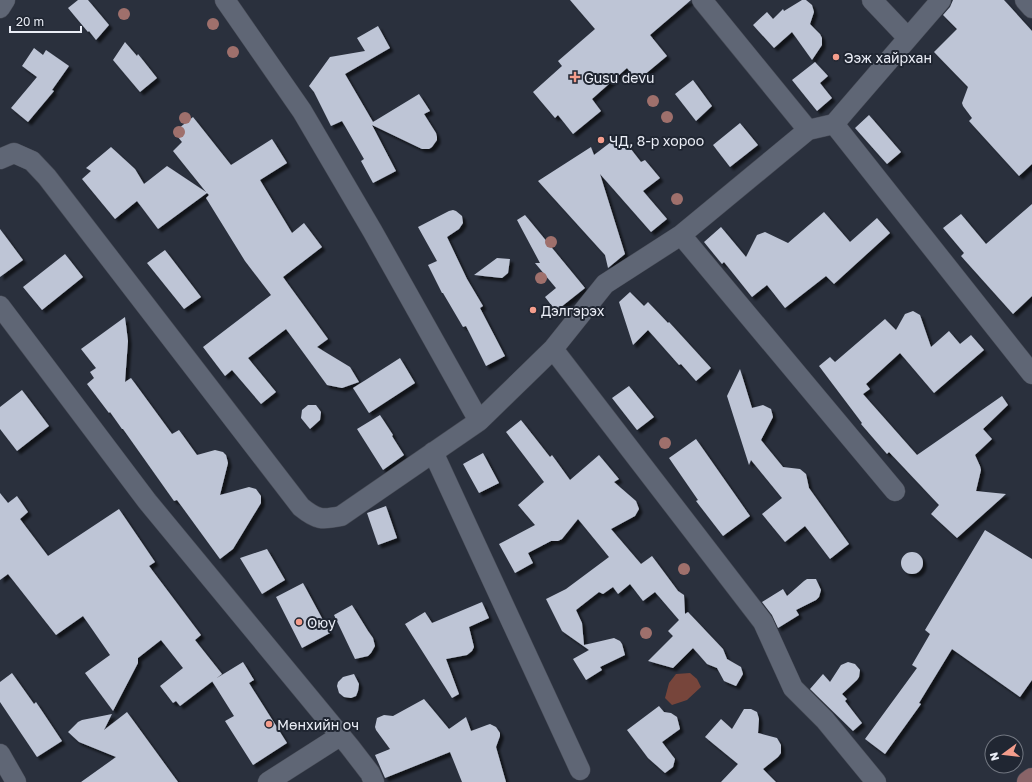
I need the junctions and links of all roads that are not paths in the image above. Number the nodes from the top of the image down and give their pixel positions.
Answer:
1 (5, 0) edge
2 (225, 0) edge
3 (702, 0) edge
4 (872, 0) edge
5 (941, 0) edge
6 (1025, 0) edge
7 (0, 8) edge
8 (1032, 8) edge
9 (908, 38) junction
10 (834, 124) junction
11 (808, 130) junction
12 (0, 159) edge
13 (681, 235) junction
14 (0, 306) edge
15 (553, 349) junction
16 (1032, 374) edge
17 (479, 421) junction
18 (433, 452) junction
19 (895, 491) dead end
20 (340, 736) junction
21 (0, 754) edge
22 (580, 770) dead end
23 (1032, 779) edge
24 (16, 782) edge
25 (268, 782) edge
26 (374, 782) edge
27 (876, 782) edge
28 (1028, 782) edge

1 - 7 street
2 - 17 street
3 - 11 street
4 - 9 street
5 - 9 street
6 - 8 street
9 - 10 street
10 - 11 street
10 - 16 street
11 - 13 street
12 - 18 street
13 - 15 street
13 - 19 street
14 - 20 street
15 - 17 street
15 - 27 street
17 - 18 street
18 - 22 street
20 - 25 street
20 - 26 street
21 - 24 street
23 - 28 main road

